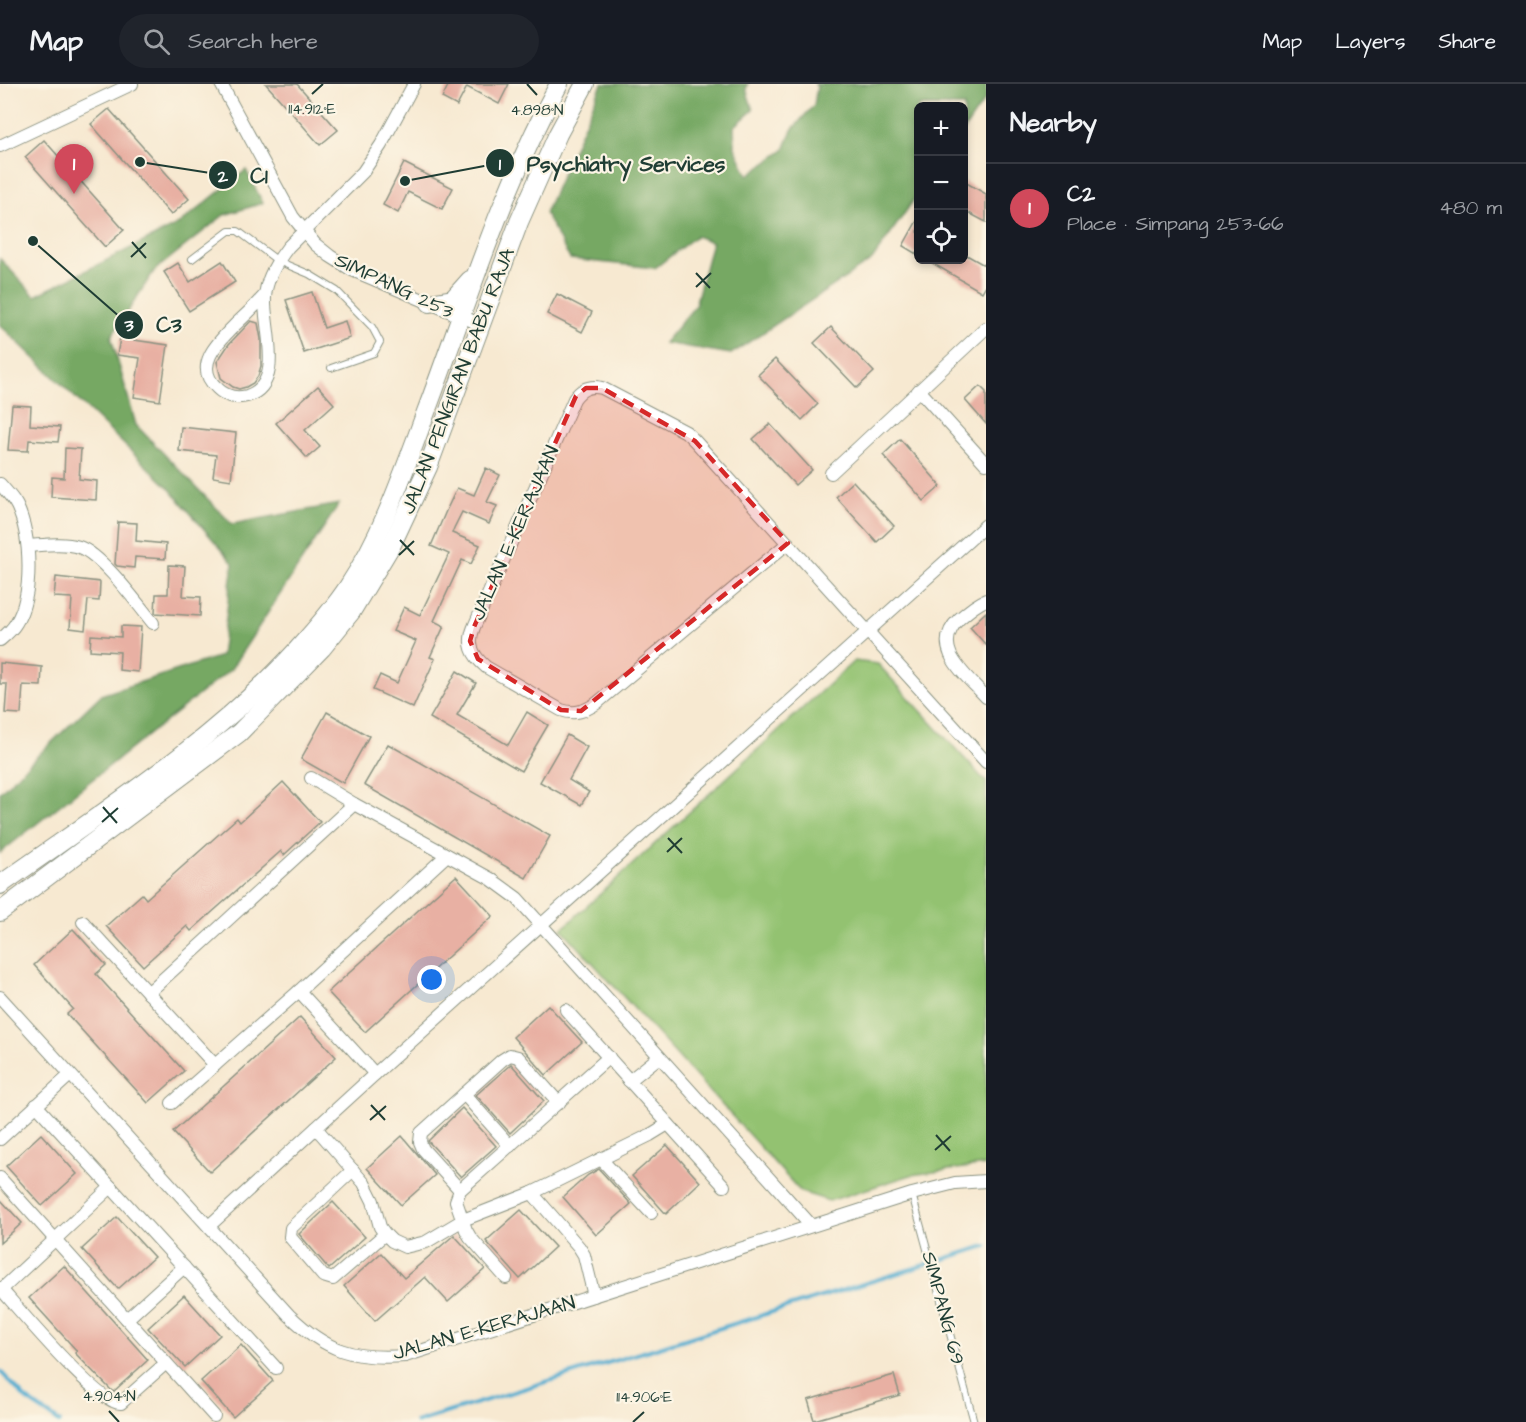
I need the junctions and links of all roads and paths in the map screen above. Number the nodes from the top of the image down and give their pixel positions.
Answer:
1 (132, 84) edge
2 (221, 84) edge
3 (414, 84) edge
4 (559, 84) edge
5 (585, 84) edge
6 (0, 146) edge
7 (304, 232) junction
8 (192, 259) dead end
9 (278, 261) junction
10 (478, 269) junction
11 (265, 295) junction
12 (430, 303) junction
13 (461, 317) junction
14 (482, 325) junction
15 (986, 328) edge
16 (331, 368) dead end
17 (919, 390) junction
18 (986, 464) edge
19 (831, 473) dead end
20 (0, 484) edge
21 (986, 525) edge
22 (788, 543) junction
23 (28, 546) junction
24 (986, 600) edge
25 (153, 623) dead end
26 (868, 632) junction
27 (0, 640) edge
28 (986, 697) edge
29 (986, 762) edge
30 (311, 778) dead end
31 (354, 804) junction
32 (447, 855) junction
33 (49, 876) junction
34 (0, 885) edge
35 (0, 912) edge
36 (0, 921) edge
37 (83, 922) dead end
38 (541, 925) junction
39 (299, 991) junction
40 (148, 993) junction
41 (0, 997) edge
42 (566, 1010) dead end
43 (659, 1057) junction
44 (609, 1058) junction
45 (215, 1065) junction
46 (375, 1074) junction
47 (69, 1075) junction
48 (629, 1081) junction
49 (464, 1094) junction
50 (172, 1103) dead end
51 (559, 1103) junction
52 (36, 1105) junction
53 (668, 1124) junction
54 (316, 1128) junction
55 (0, 1139) edge
56 (510, 1146) junction
57 (602, 1159) junction
58 (353, 1170) junction
59 (0, 1178) edge
60 (986, 1181) edge
61 (724, 1186) dead end
62 (111, 1187) junction
63 (460, 1190) junction
64 (531, 1193) junction
65 (912, 1194) junction
66 (651, 1213) dead end
67 (463, 1220) junction
68 (811, 1225) junction
69 (209, 1226) junction
70 (385, 1234) junction
71 (56, 1240) junction
72 (184, 1267) junction
73 (506, 1278) dead end
74 (1, 1289) edge
75 (594, 1296) junction
76 (127, 1319) junction
77 (166, 1363) junction
78 (276, 1368) dead end
79 (214, 1416) dead end
80 (974, 1422) edge

1 - 6 street
2 - 7 street, SIMPANG 253
3 - 7 street
4 - 10 main road, JALAN PENGIRAN BABU RAJA
5 - 14 main road, JALAN PENGIRAN BABU RAJA
7 - 9 street
7 - 12 street, SIMPANG 253
8 - 9 lane
9 - 11 street
9 - 16 lane
10 - 12 main road
10 - 13 main road, JALAN PENGIRAN BABU RAJA
11 - 11 street
12 - 13 street, SIMPANG 253
13 - 14 street, SIMPANG 253
13 - 34 main road, JALAN PENGIRAN BABU RAJA
14 - 33 main road, JALAN PENGIRAN BABU RAJA
15 - 17 street
17 - 18 street
17 - 19 street
20 - 23 street
21 - 26 street
22 - 22 street, JALAN E-KERAJAAN
22 - 26 street
23 - 25 street
23 - 27 street
24 - 28 street
26 - 29 street
26 - 38 street
30 - 31 street
31 - 32 street
31 - 40 street
32 - 38 street
32 - 39 street
33 - 35 main road, JALAN PENGIRAN BABU RAJA
33 - 36 main road
37 - 40 street
38 - 43 street
38 - 46 street
39 - 45 street
39 - 46 street
40 - 45 street
41 - 47 street, JALAN E-KERAJAAN
42 - 44 street
43 - 48 street
43 - 68 street
44 - 48 street
44 - 51 street
45 - 50 street
46 - 54 street
47 - 52 street
47 - 69 street, JALAN E-KERAJAAN
48 - 53 street
49 - 51 street
49 - 56 street
49 - 63 street
51 - 56 street
52 - 55 street
52 - 62 street
53 - 57 street
53 - 61 street
54 - 58 street
54 - 69 street
56 - 63 street
57 - 64 street
57 - 66 street
58 - 70 street
58 - 70 street
59 - 71 street
60 - 65 street, JALAN E-KERAJAAN
62 - 71 street
62 - 72 street
63 - 67 street
64 - 67 street
64 - 75 street, JALAN E-KERAJAAN
65 - 68 street, JALAN E-KERAJAAN
65 - 80 lane, SIMPANG 69
67 - 70 street
67 - 73 street
68 - 75 street, JALAN E-KERAJAAN
69 - 75 street, JALAN E-KERAJAAN
71 - 74 street
71 - 76 street
72 - 76 street
72 - 78 street
74 - 77 street
76 - 77 street
77 - 79 street

